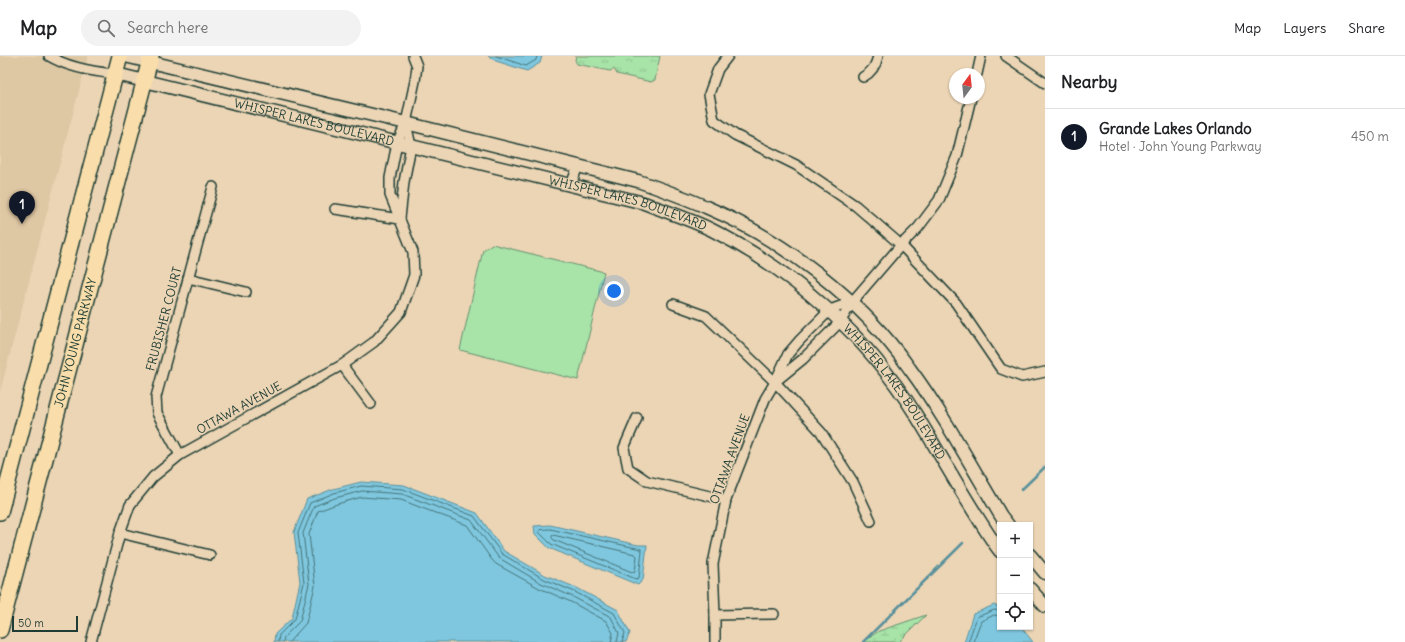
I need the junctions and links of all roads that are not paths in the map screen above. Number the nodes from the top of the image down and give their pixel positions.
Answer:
1 (49, 56) edge
2 (120, 56) edge
3 (125, 56) edge
4 (413, 56) edge
5 (728, 56) edge
6 (878, 56) edge
7 (981, 56) edge
8 (1006, 56) edge
9 (150, 59) edge
10 (978, 68) edge
11 (116, 74) junction
12 (863, 77) dead end
13 (144, 81) junction
14 (1045, 83) edge
15 (970, 104) edge
16 (406, 123) junction
17 (397, 143) junction
18 (411, 146) junction
19 (578, 166) junction
20 (571, 185) junction
21 (213, 187) dead end
22 (335, 209) dead end
23 (400, 219) junction
24 (901, 245) junction
25 (188, 278) junction
26 (246, 292) dead end
27 (852, 302) junction
28 (673, 304) dead end
29 (830, 310) junction
30 (841, 321) junction
31 (342, 365) junction
32 (1045, 372) edge
33 (775, 382) junction
34 (371, 404) dead end
35 (637, 418) dead end
36 (180, 455) junction
37 (726, 500) junction
38 (0, 512) edge
39 (871, 521) dead end
40 (1006, 522) edge
41 (120, 534) junction
42 (997, 546) edge
43 (210, 555) dead end
44 (1032, 558) edge
45 (1045, 574) edge
46 (1033, 592) edge
47 (1045, 606) edge
48 (774, 614) dead end
49 (715, 615) junction
50 (0, 630) edge
51 (91, 642) edge
52 (714, 642) edge

1 - 11 street
2 - 11 highway
3 - 9 street, WHISPER LAKES BOULEVARD
4 - 16 street
5 - 24 street
6 - 12 street
7 - 10 street
8 - 14 street
9 - 13 highway, JOHN YOUNG PARKWAY
9 - 16 street, WHISPER LAKES BOULEVARD
11 - 13 street, WHISPER LAKES BOULEVARD
11 - 38 highway
13 - 17 street, WHISPER LAKES BOULEVARD
13 - 50 highway, JOHN YOUNG PARKWAY
15 - 24 street, OTTAWA AVENUE
16 - 17 street, OTTAWA AVENUE
16 - 18 street, OTTAWA AVENUE
16 - 19 street, WHISPER LAKES BOULEVARD
17 - 18 street, WHISPER LAKES BOULEVARD
17 - 23 street, OTTAWA AVENUE
18 - 20 street, WHISPER LAKES BOULEVARD
18 - 23 street, OTTAWA AVENUE
19 - 20 street
19 - 27 street, WHISPER LAKES BOULEVARD
20 - 29 street, WHISPER LAKES BOULEVARD
21 - 25 street, FRUBISHER COURT
22 - 23 street
23 - 31 street, OTTAWA AVENUE
24 - 27 street, OTTAWA AVENUE
24 - 32 street
25 - 26 street
25 - 36 street, FRUBISHER COURT
27 - 29 street, OTTAWA AVENUE
27 - 30 street, OTTAWA AVENUE
27 - 40 street, WHISPER LAKES BOULEVARD
28 - 33 street
29 - 30 street, WHISPER LAKES BOULEVARD
29 - 33 street, OTTAWA AVENUE
30 - 33 street, OTTAWA AVENUE
30 - 42 street, WHISPER LAKES BOULEVARD
31 - 34 street
31 - 36 street, OTTAWA AVENUE
33 - 37 street, OTTAWA AVENUE
33 - 39 street
35 - 37 street
36 - 41 street, OTTAWA AVENUE
37 - 49 street, OTTAWA AVENUE
41 - 43 street
41 - 51 street, OTTAWA AVENUE
44 - 45 street
46 - 47 street
48 - 49 street
49 - 52 street, OTTAWA AVENUE

